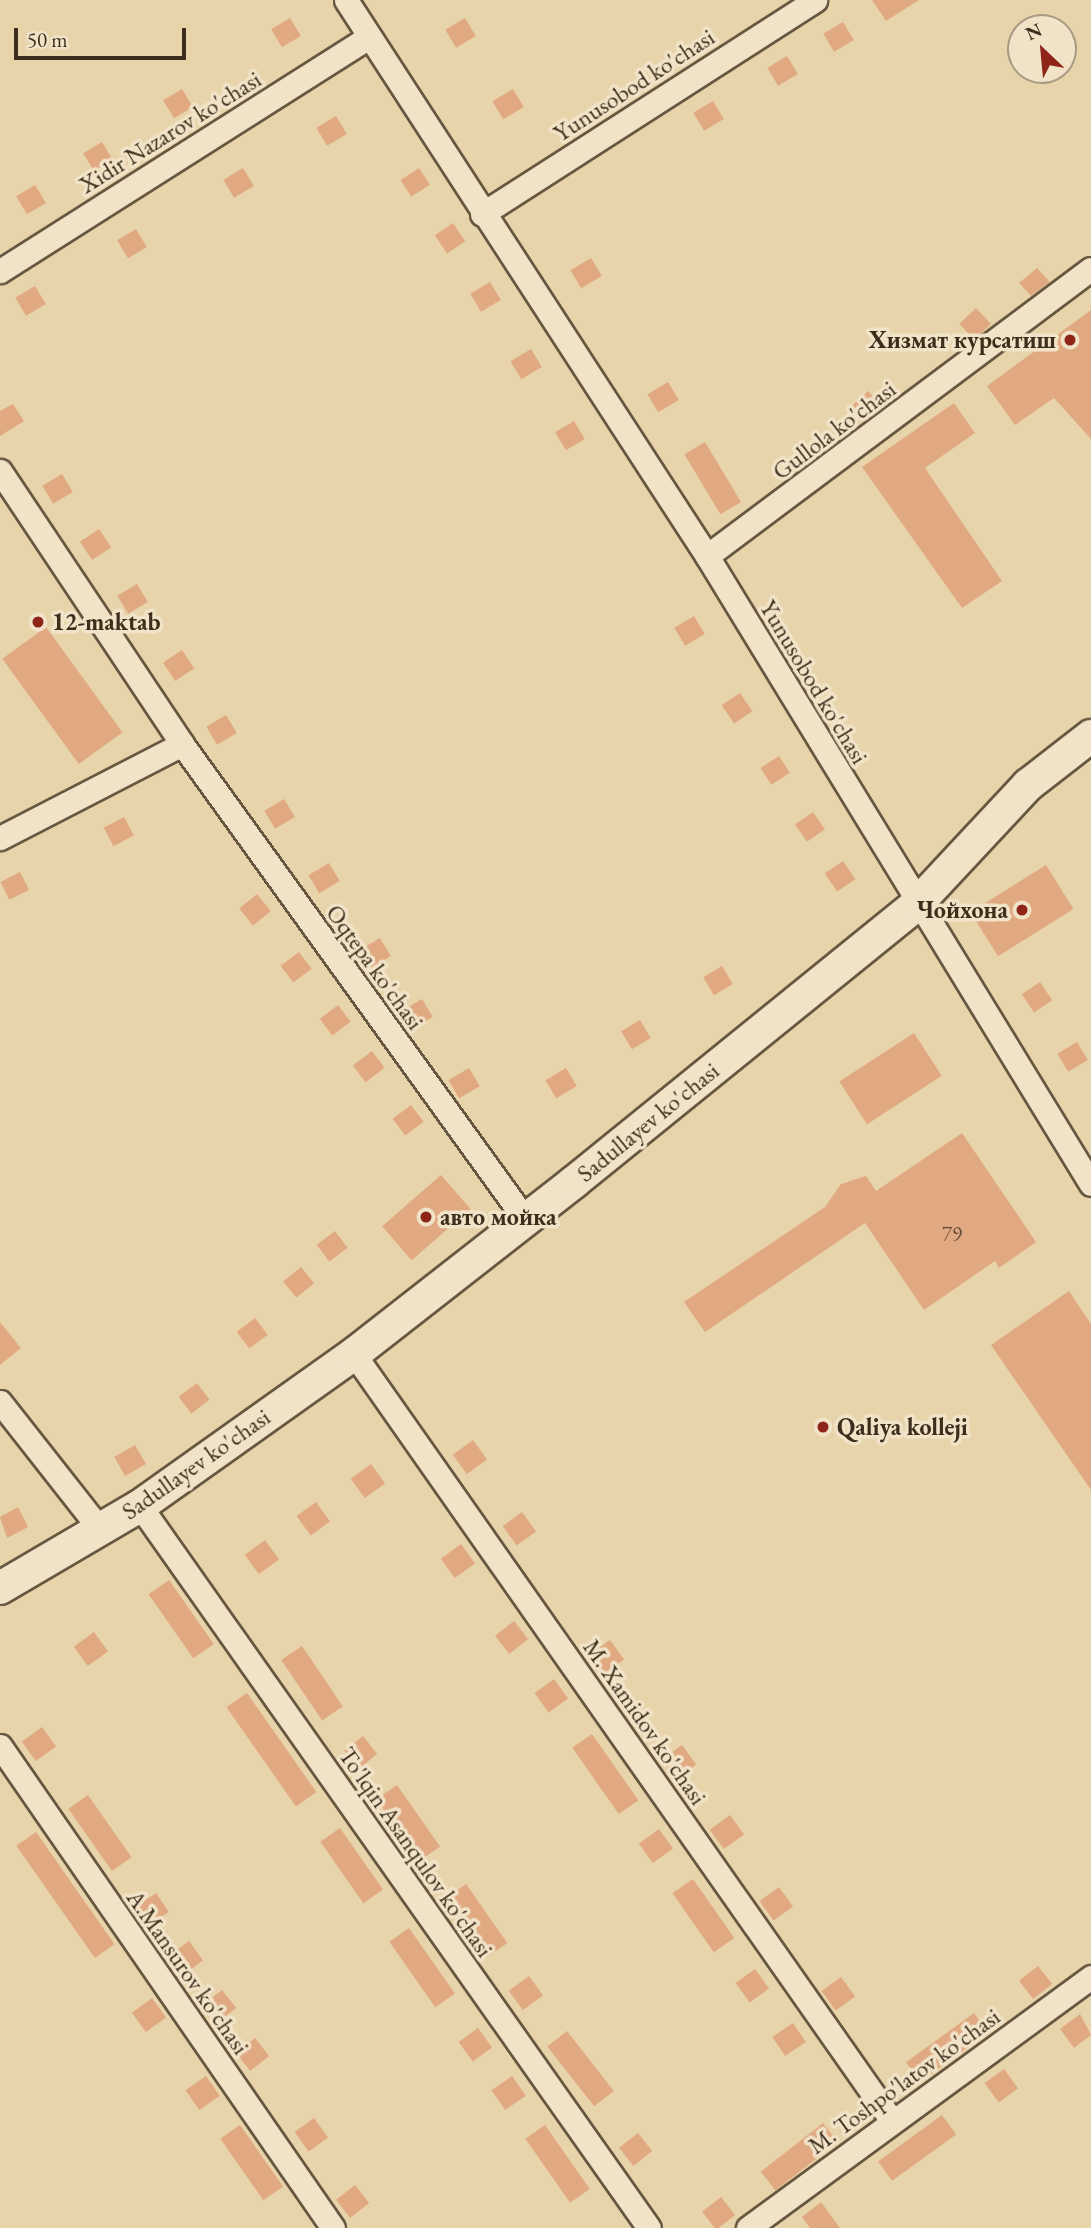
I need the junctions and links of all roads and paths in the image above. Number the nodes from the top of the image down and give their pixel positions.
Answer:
1 (346, 0) edge
2 (815, 0) edge
3 (369, 37) junction
4 (482, 214) junction
5 (1091, 269) edge
6 (0, 271) edge
7 (0, 471) edge
8 (707, 556) junction
9 (1091, 736) edge
10 (182, 744) junction
11 (0, 838) edge
12 (917, 904) junction
13 (1091, 1185) edge
14 (525, 1219) junction
15 (354, 1353) junction
16 (0, 1402) edge
17 (140, 1506) junction
18 (100, 1529) junction
19 (0, 1588) edge
20 (0, 1746) edge
21 (1091, 1977) edge
22 (892, 2121) junction
23 (333, 2228) edge
24 (649, 2228) edge
25 (748, 2228) edge

1 - 3 street, Yunusobod ko'chasi
2 - 4 street, Yunusobod ko'chasi
3 - 4 street, Yunusobod ko'chasi
3 - 6 street, Xidir Nazarov ko'chasi
4 - 8 street, Yunusobod ko'chasi
5 - 8 street, Gullola ko'chasi
7 - 10 street, Oqtepa ko'chasi
8 - 12 street, Yunusobod ko'chasi
9 - 12 main road, Sadullayev ko'chasi
10 - 11 street
10 - 14 street, Oqtepa ko'chasi
12 - 13 street, Yunusobod ko'chasi
12 - 14 main road, Sadullayev ko'chasi
14 - 15 main road, Sadullayev ko'chasi
15 - 17 main road, Sadullayev ko'chasi
15 - 22 street, M. Xamidov ko'chasi
16 - 18 street
17 - 18 main road, Sadullayev ko'chasi
17 - 24 street, To'lqin Asanqulov ko'chasi
18 - 19 main road, Sadullayev ko'chasi
20 - 23 street, A.Mansurov ko'chasi
21 - 22 street, M. Toshpo'latov ko'chasi
22 - 25 street, M. Toshpo'latov ko'chasi

